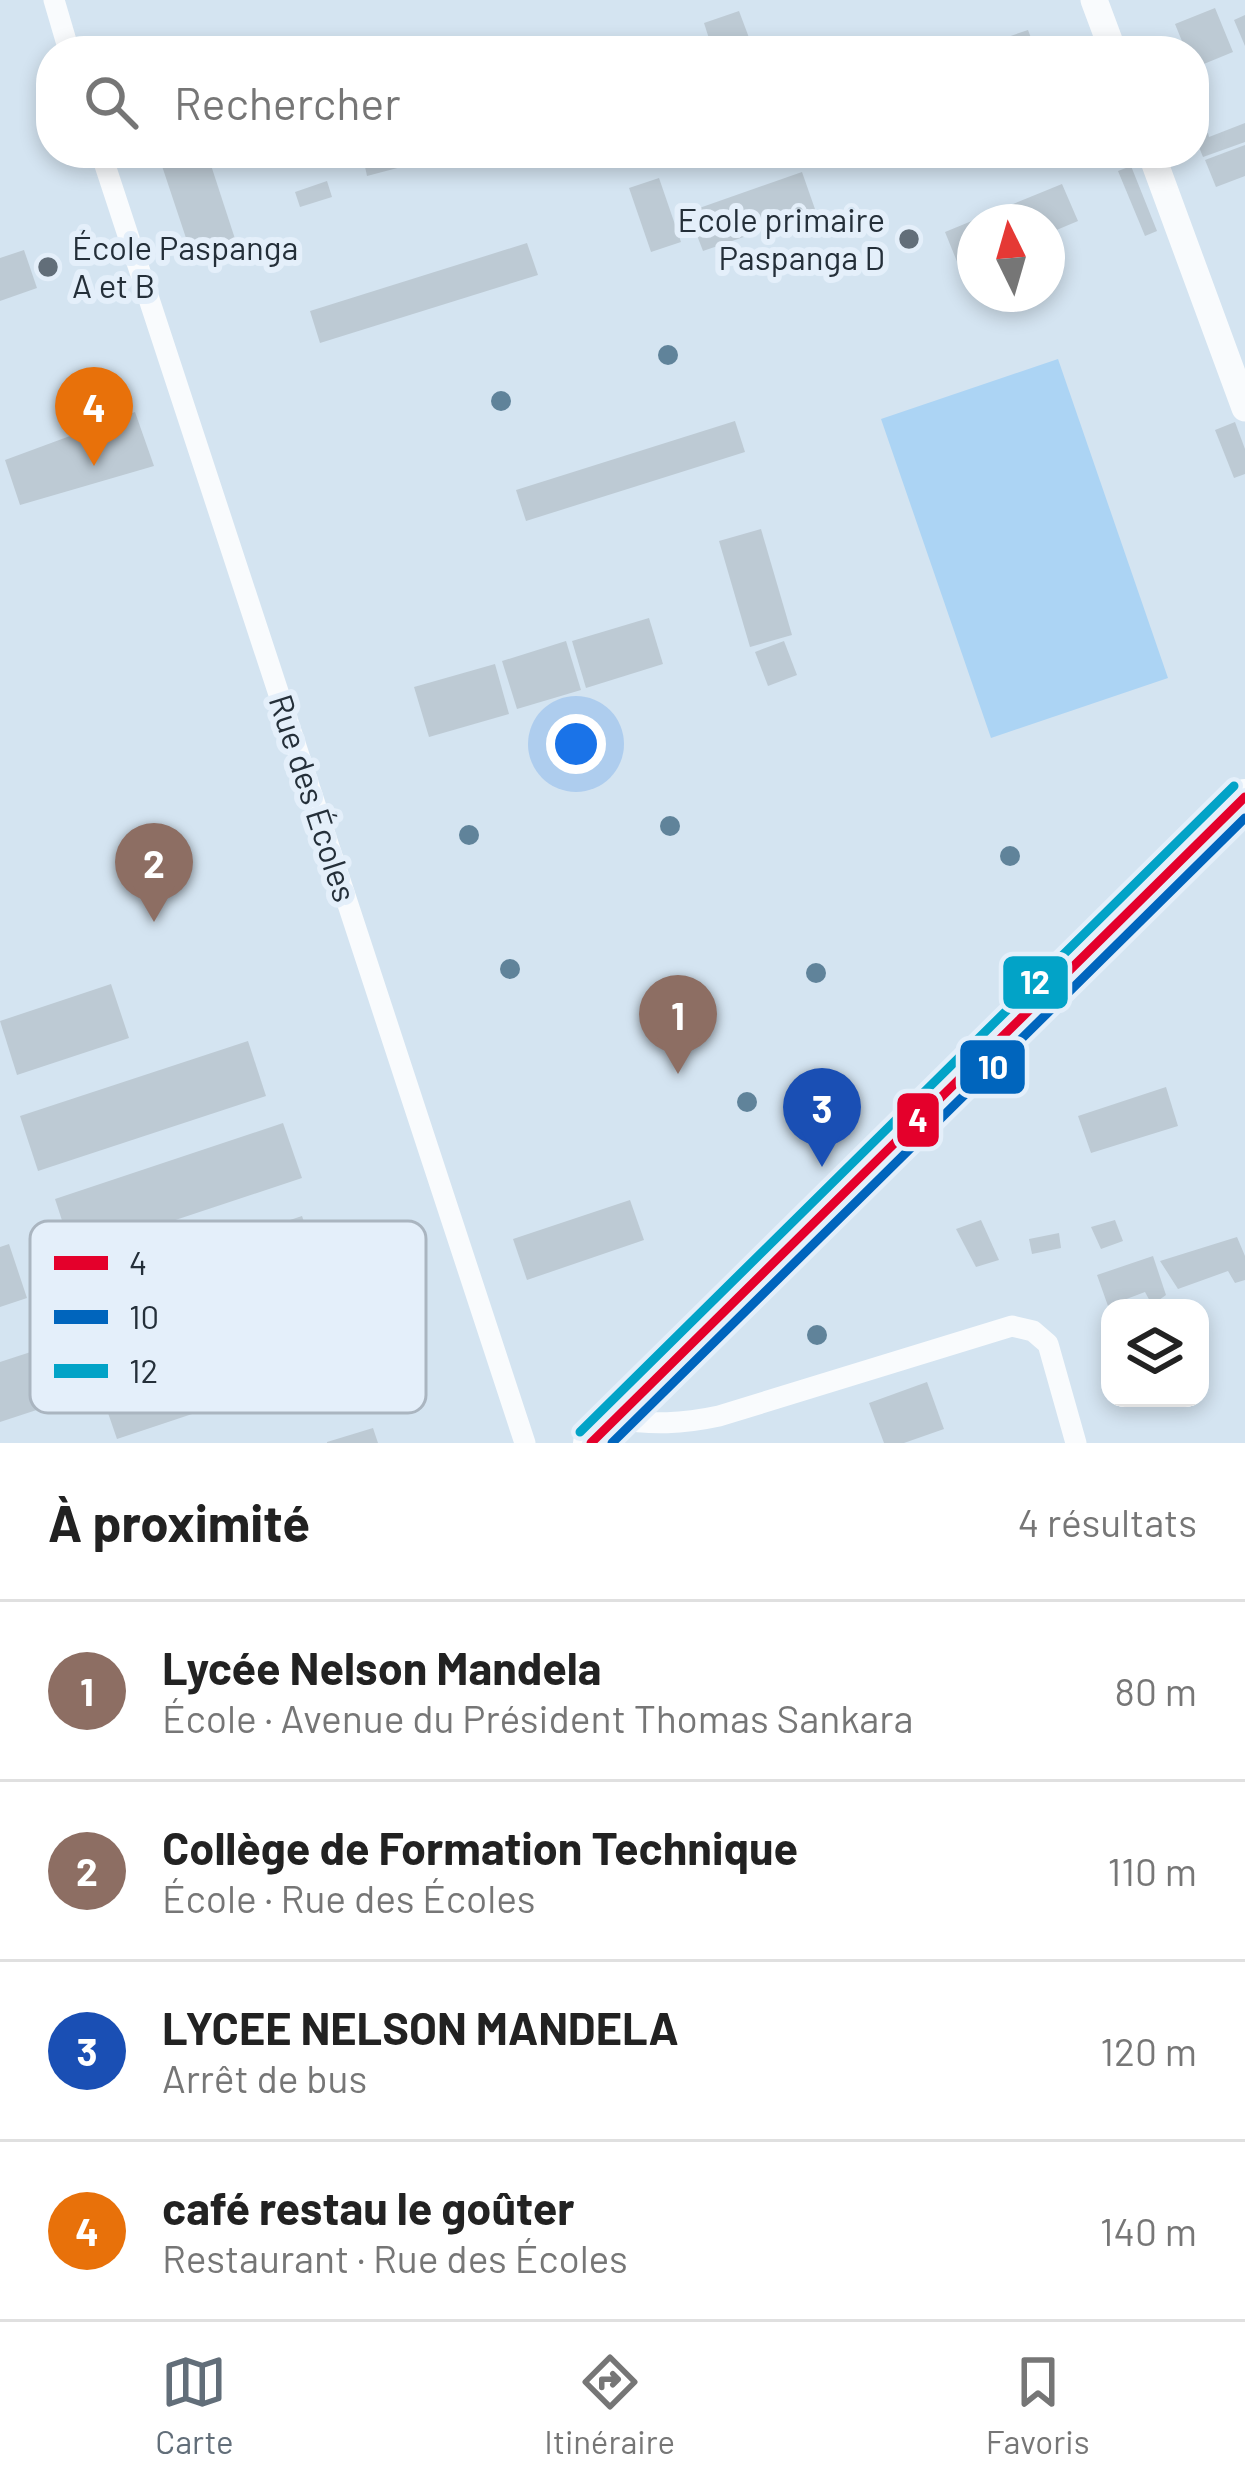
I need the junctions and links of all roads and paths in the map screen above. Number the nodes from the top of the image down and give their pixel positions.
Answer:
1 (54, 0) edge
2 (1094, 0) edge
3 (65, 36) edge
4 (1107, 36) edge
5 (106, 168) edge
6 (1156, 168) edge
7 (1245, 408) edge
8 (1245, 797) edge
9 (603, 1431) edge
10 (525, 1443) edge
11 (1076, 1443) edge

1 - 3 street
2 - 4 street
5 - 10 street, Rue des Écoles
6 - 7 street
8 - 9 highway
9 - 11 street

